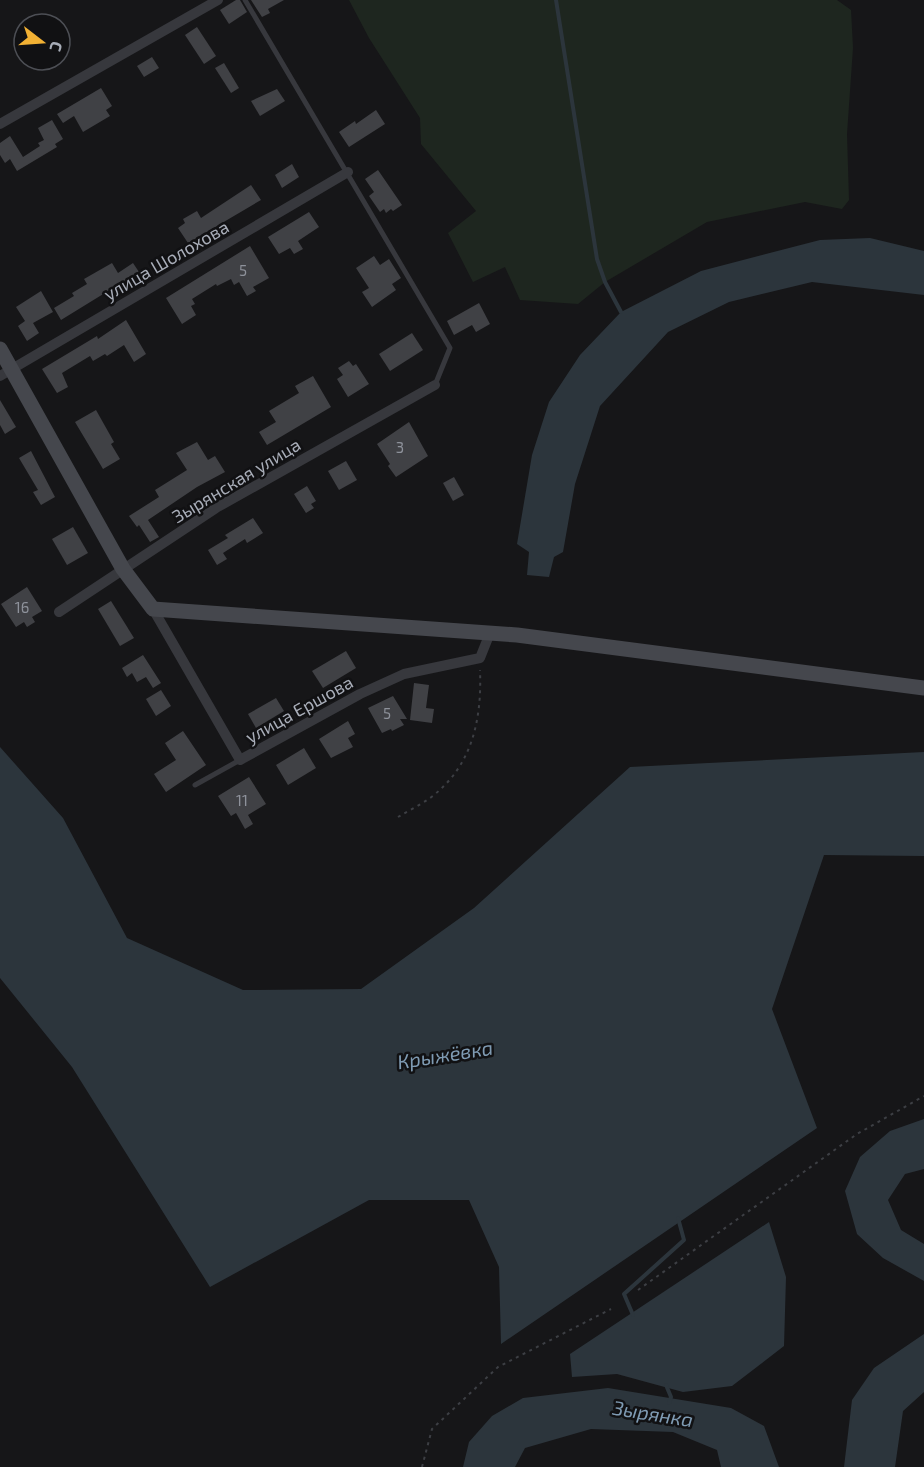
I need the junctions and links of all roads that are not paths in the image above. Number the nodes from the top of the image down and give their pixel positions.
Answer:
1 (218, 0) edge
2 (245, 0) edge
3 (0, 124) edge
4 (348, 172) junction
5 (0, 349) edge
6 (6, 373) edge
7 (435, 385) joint
8 (123, 569) junction
9 (153, 609) junction
10 (59, 612) dead end
11 (490, 633) junction
12 (924, 687) edge
13 (240, 760) junction
14 (195, 785) dead end

1 - 3 street
2 - 4 lane
4 - 6 street, улица Шолохова
4 - 7 lane
5 - 6 main road
6 - 8 main road
7 - 8 street, Зырянская улица
8 - 9 main road
8 - 10 street, Зырянская улица
9 - 11 main road
9 - 13 street, улица Ершова
11 - 12 main road
11 - 13 street, улица Ершова
13 - 14 lane

